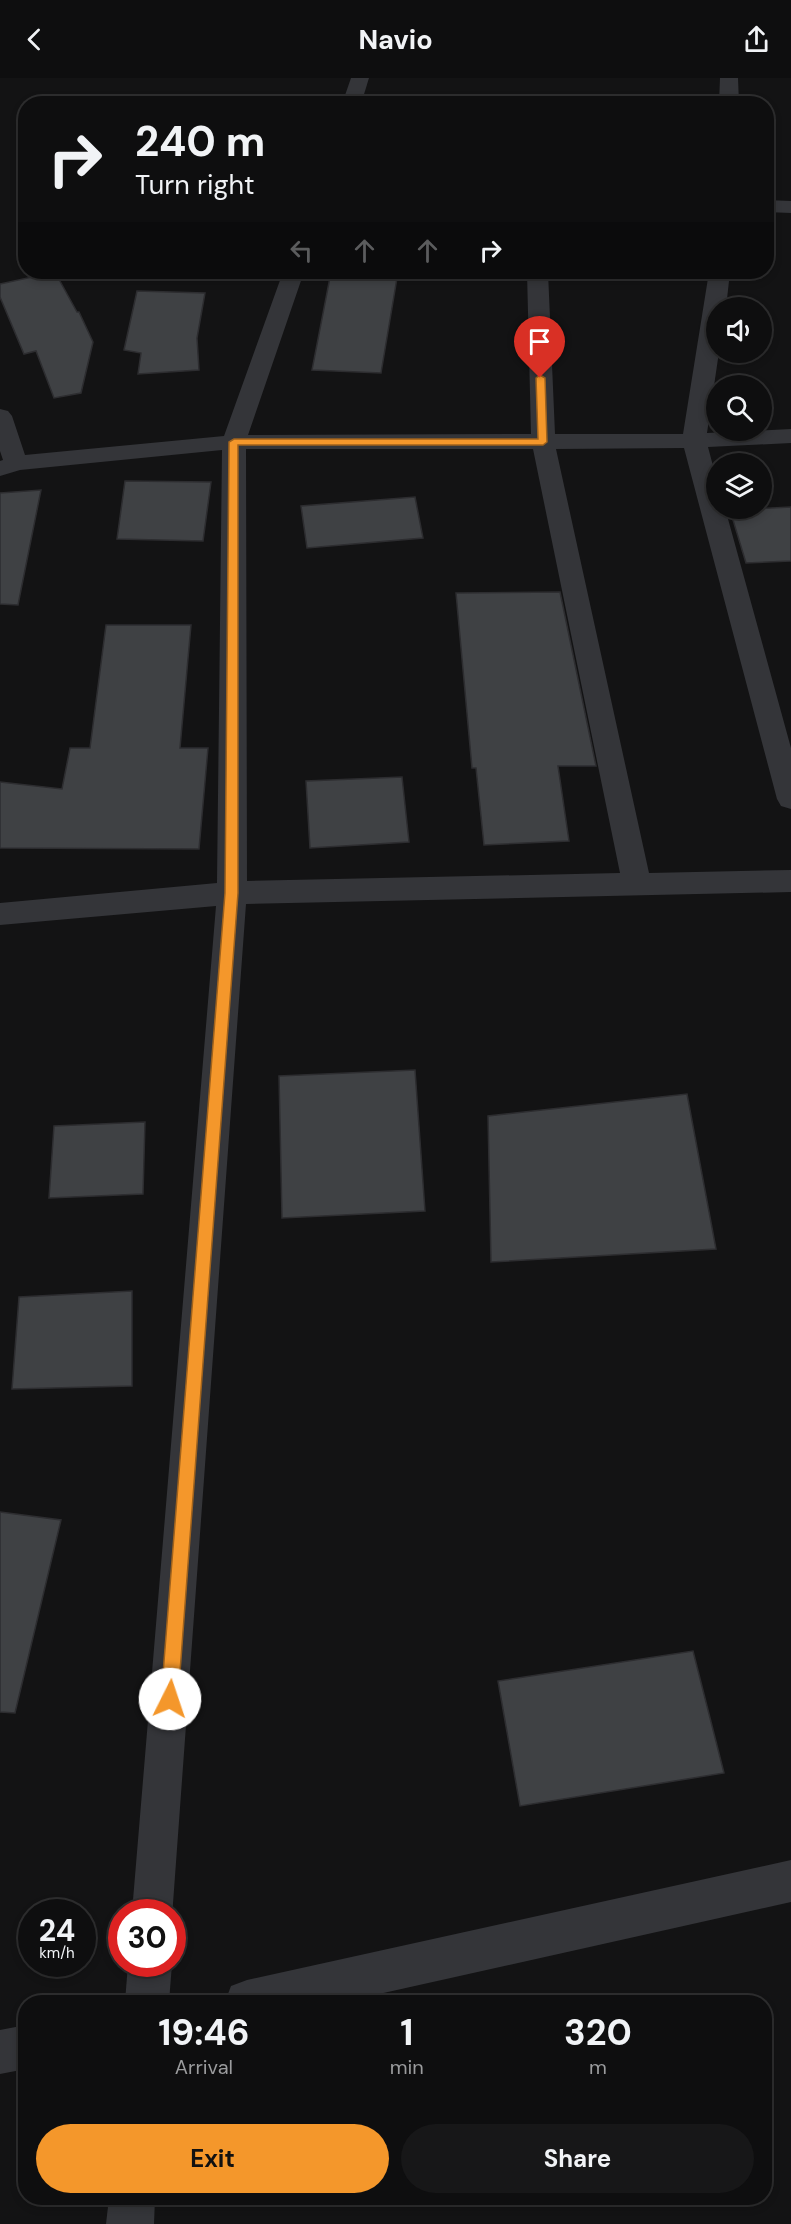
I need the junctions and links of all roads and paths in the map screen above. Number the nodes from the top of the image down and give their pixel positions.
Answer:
1 (360, 78) edge
2 (729, 78) edge
3 (354, 96) edge
4 (729, 96) edge
5 (774, 206) edge
6 (791, 207) edge
7 (291, 279) edge
8 (537, 279) edge
9 (719, 279) edge
10 (0, 416) edge
11 (791, 436) edge
12 (694, 441) junction
13 (234, 442) junction
14 (543, 442) junction
15 (8, 466) edge
16 (791, 800) edge
17 (791, 881) edge
18 (637, 884) junction
19 (232, 893) junction
20 (0, 914) edge
21 (791, 1881) edge
22 (154, 1899) edge
23 (149, 1977) edge
24 (148, 1995) edge
25 (278, 1995) edge
26 (18, 2049) edge
27 (0, 2052) edge
28 (131, 2205) edge
29 (130, 2224) edge

1 - 3 street
2 - 4 street
5 - 6 street
7 - 13 street
8 - 14 street
9 - 12 street
10 - 15 street
11 - 12 street
12 - 14 street
12 - 16 street
13 - 14 street
13 - 15 street
13 - 19 street
14 - 18 street
17 - 18 street
18 - 19 street
19 - 20 street
19 - 22 street
21 - 25 street
23 - 24 street
26 - 27 street
28 - 29 street

